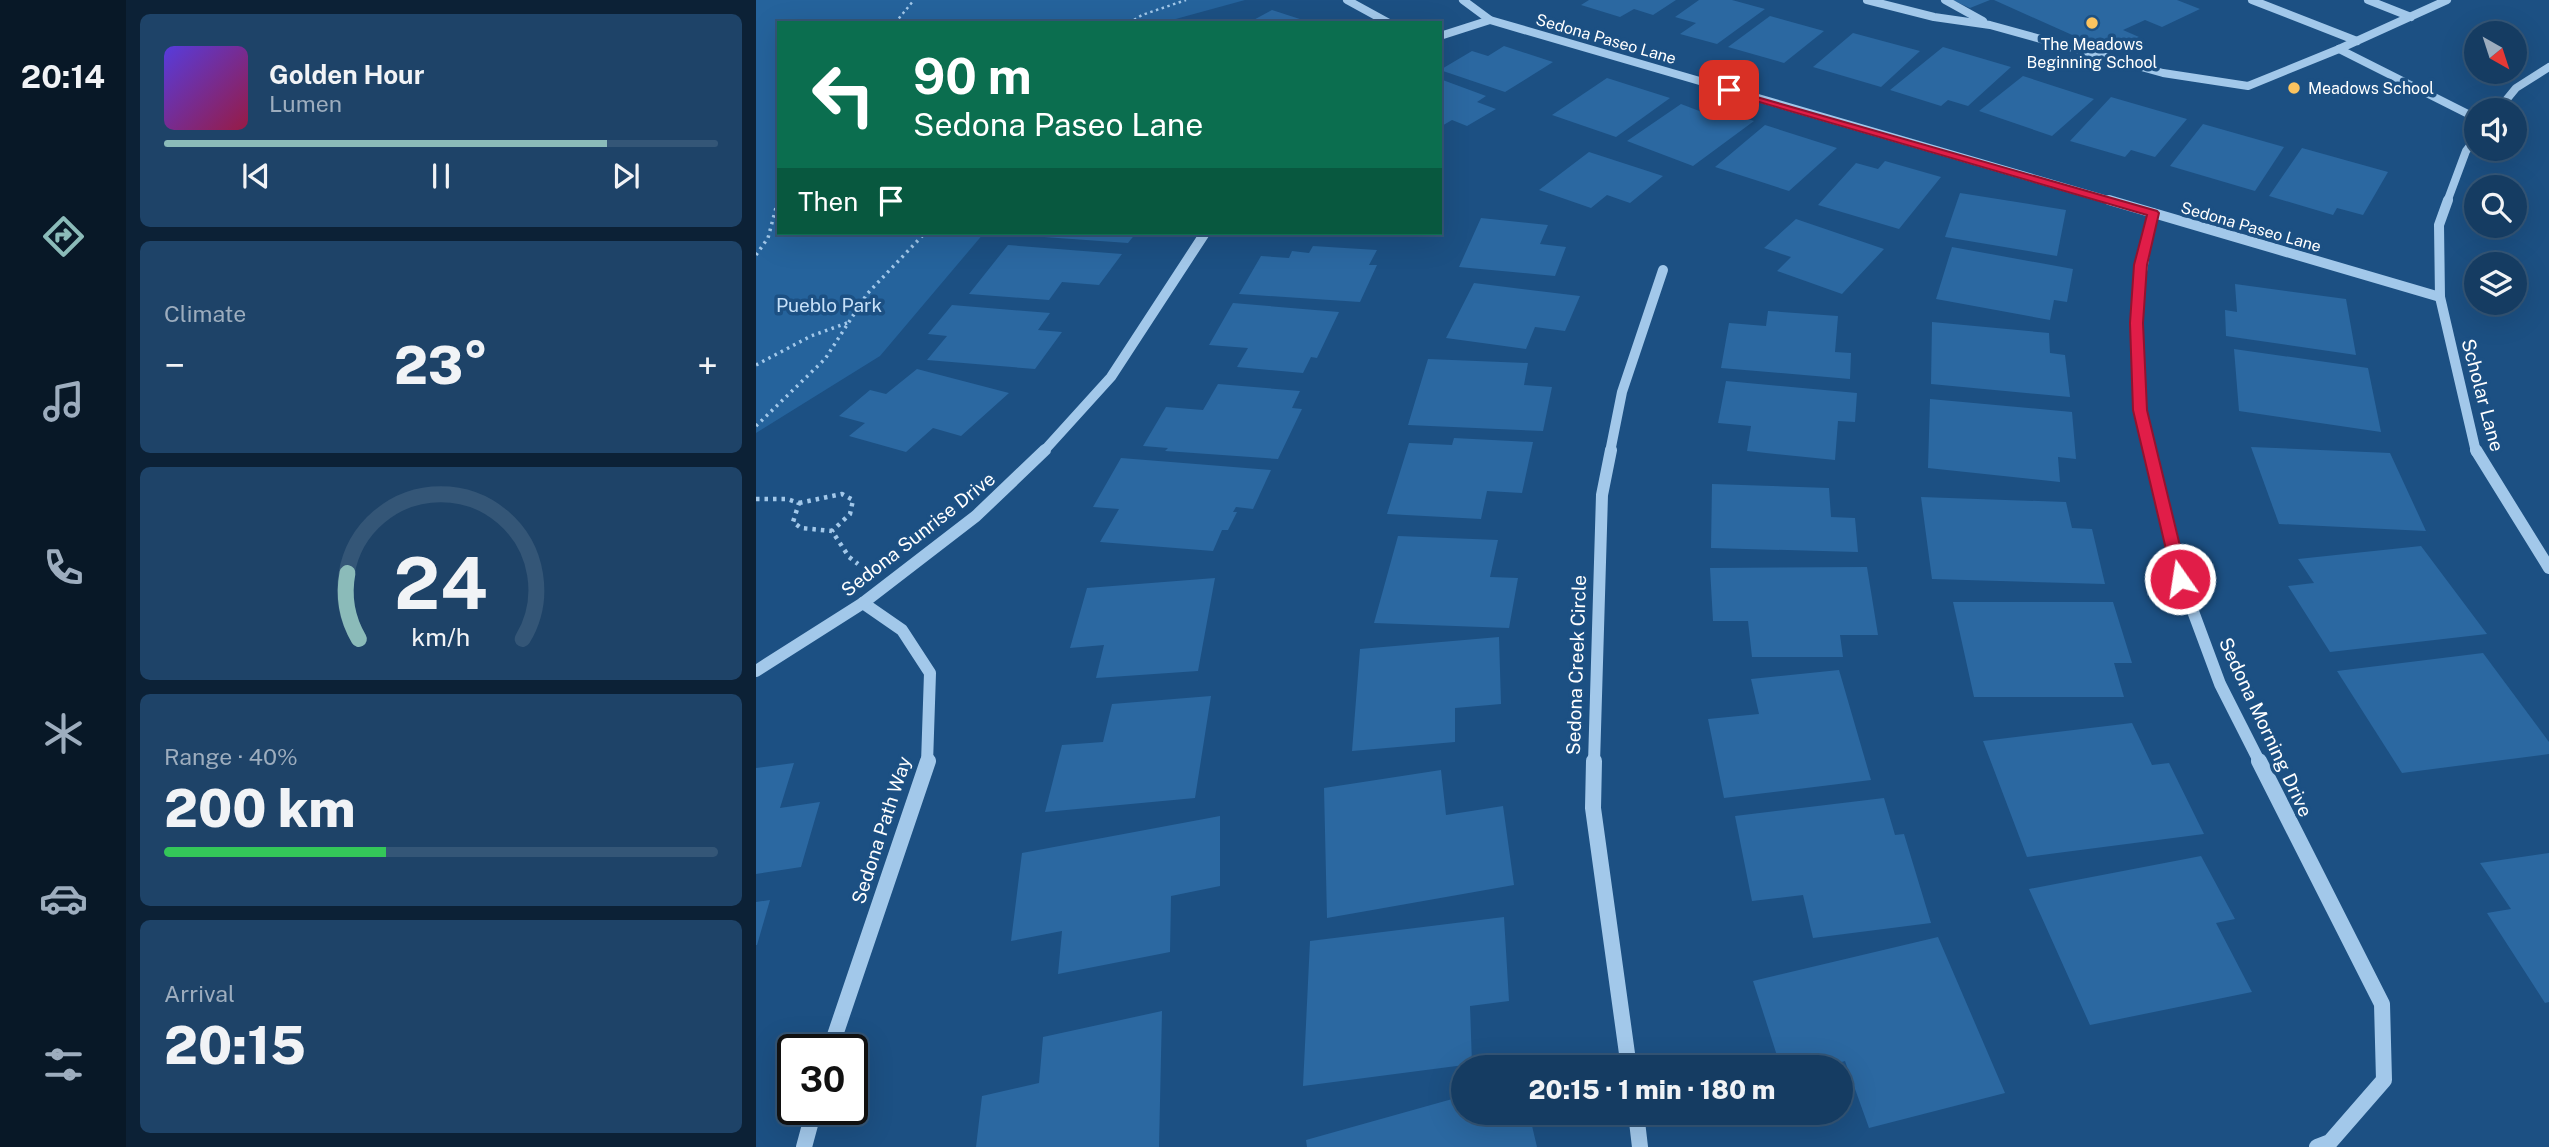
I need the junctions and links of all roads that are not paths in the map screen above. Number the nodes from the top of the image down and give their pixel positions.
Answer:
1 (1347, 0) edge
2 (1463, 0) edge
3 (1867, 0) edge
4 (1945, 0) edge
5 (2252, 0) edge
6 (2368, 0) edge
7 (2447, 0) edge
8 (2411, 16) junction
9 (1490, 20) junction
10 (1385, 21) edge
11 (1990, 25) junction
12 (1442, 35) edge
13 (2357, 41) junction
14 (2339, 49) junction
15 (2549, 67) edge
16 (2508, 98) edge
17 (2464, 112) edge
18 (2464, 156) edge
19 (2153, 213) junction
20 (1204, 235) edge
21 (1663, 270) dead end
22 (2440, 297) junction
23 (2549, 568) edge
24 (863, 603) junction
25 (756, 671) edge
26 (835, 1034) edge
27 (1627, 1055) edge
28 (810, 1125) edge
29 (1637, 1125) edge
30 (804, 1147) edge
31 (1640, 1147) edge
32 (2317, 1147) edge

1 - 10 street
2 - 9 street
3 - 11 street
4 - 11 street
5 - 13 street
6 - 8 street
7 - 8 street
8 - 13 street
9 - 12 street
9 - 19 street, Sedona Paseo Lane
11 - 14 street
13 - 14 street
14 - 17 street
15 - 16 street
18 - 22 street, Scholar Lane
19 - 22 street, Sedona Paseo Lane
19 - 32 street, Sedona Morning Drive
20 - 24 street, Sedona Sunrise Drive
21 - 27 street, Sedona Creek Circle
22 - 23 street, Scholar Lane
24 - 25 street, Sedona Sunrise Drive
24 - 26 street, Sedona Path Way
28 - 30 street
29 - 31 street

